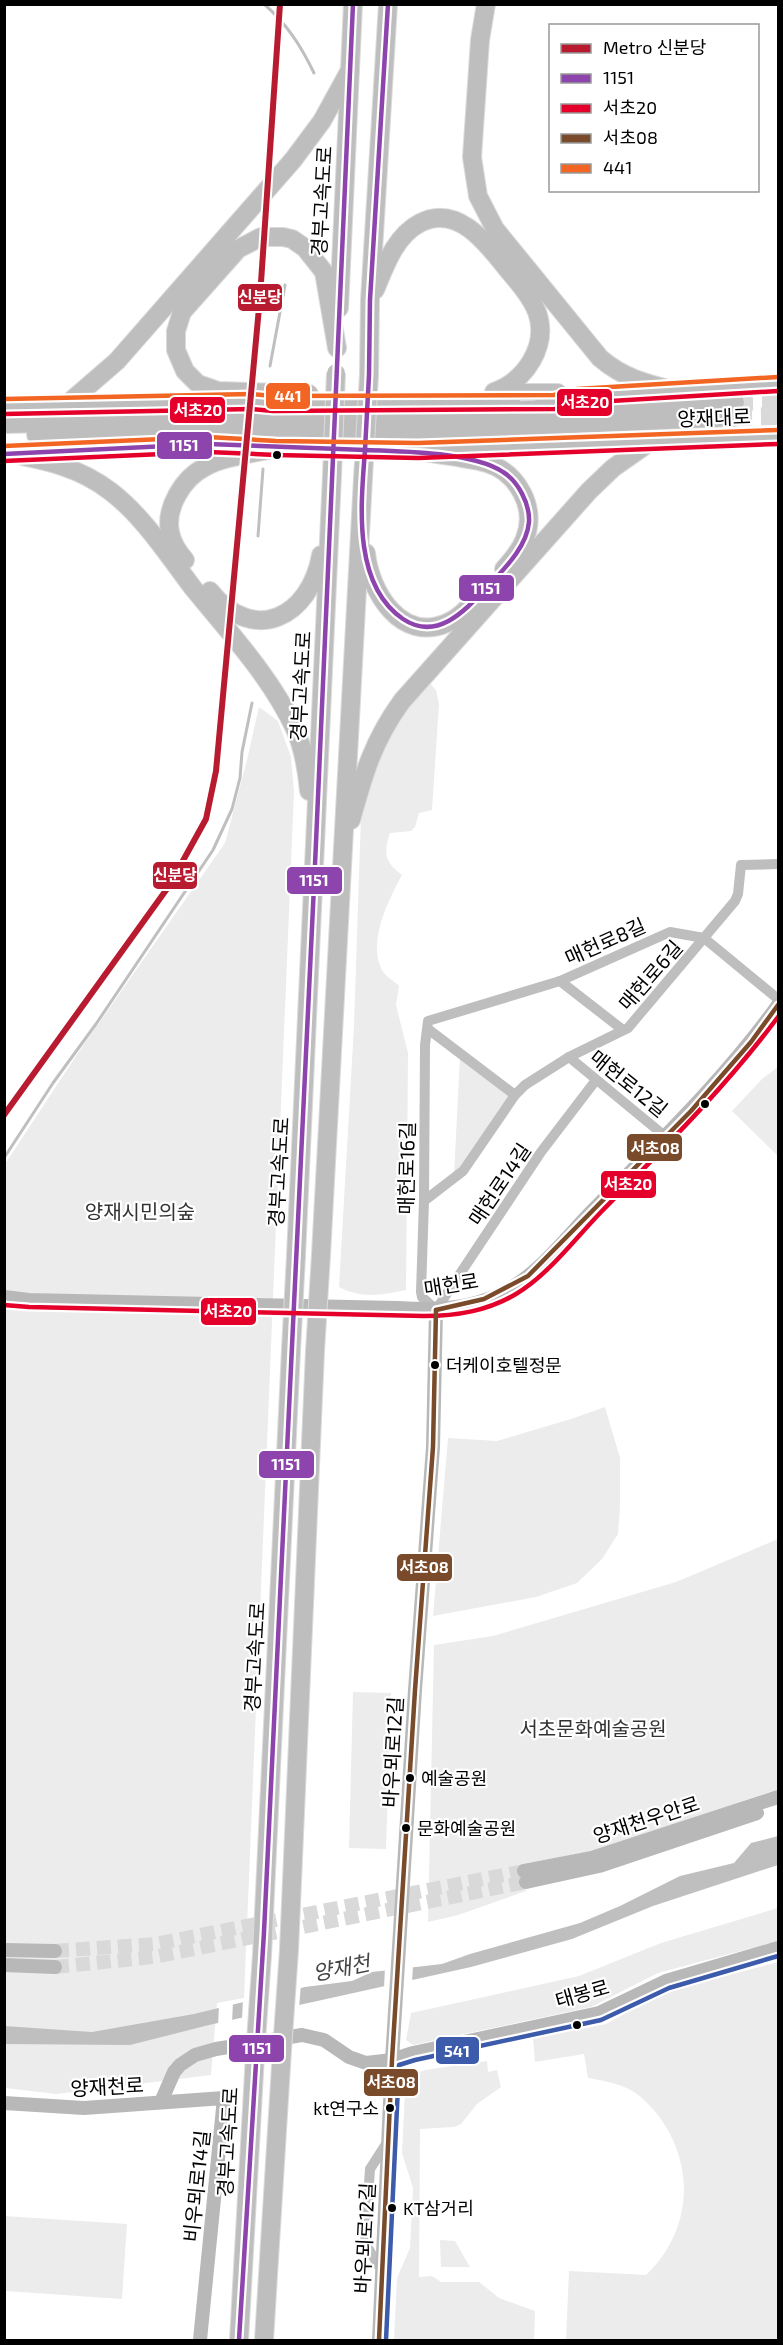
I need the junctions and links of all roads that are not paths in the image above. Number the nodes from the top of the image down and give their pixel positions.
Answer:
1 (353, 4) edge
2 (387, 4) edge
3 (486, 4) edge
4 (350, 69) junction
5 (370, 300) junction
6 (337, 348) junction
7 (778, 384) edge
8 (676, 391) junction
9 (494, 392) junction
10 (309, 394) junction
11 (577, 396) junction
12 (251, 401) junction
13 (65, 406) junction
14 (4, 407) edge
15 (4, 424) edge
16 (4, 436) edge
17 (778, 437) edge
18 (650, 442) junction
19 (276, 448) junction
20 (418, 451) junction
21 (8, 454) edge
22 (331, 503) junction
23 (362, 507) junction
24 (341, 860) junction
25 (778, 864) edge
26 (315, 865) junction
27 (704, 938) junction
28 (560, 981) junction
29 (778, 999) edge
30 (778, 1005) edge
31 (428, 1025) junction
32 (623, 1030) junction
33 (569, 1057) junction
34 (596, 1080) junction
35 (515, 1095) junction
36 (666, 1137) junction
37 (424, 1201) junction
38 (4, 1297) edge
39 (436, 1310) junction
40 (778, 1797) edge
41 (778, 1806) edge
42 (778, 1948) edge
43 (4, 1950) edge
44 (54, 1952) tunnel mouth
45 (4, 1965) edge
46 (55, 1967) tunnel mouth
47 (392, 2060) junction
48 (161, 2102) junction
49 (4, 2103) edge
50 (201, 2340) edge
51 (239, 2340) edge
52 (264, 2340) edge
53 (379, 2340) edge

1 - 4 highway, 경부고속도로
2 - 5 highway
3 - 8 highway
4 - 6 highway, 경부고속도로
4 - 13 highway
5 - 9 highway
5 - 23 highway, bridge
6 - 10 highway
6 - 22 highway, 경부고속도로, bridge
7 - 8 main road, 양재대로
8 - 11 main road, 양재대로
9 - 10 main road
9 - 11 main road
10 - 12 main road
11 - 12 main road, 양재대로
12 - 13 main road, 양재대로
13 - 14 main road, 양재대로
15 - 16 highway, 양재대로
17 - 18 main road, 양재대로
18 - 20 main road, 양재대로
18 - 24 highway
19 - 20 main road, 양재대로
19 - 21 main road, 양재대로
19 - 22 highway
20 - 23 highway
21 - 26 highway
22 - 26 highway, 경부고속도로
23 - 24 highway
24 - 52 highway, bridge
25 - 27 street, 매헌로6길
26 - 51 highway, 경부고속도로, bridge
27 - 28 street, 매헌로8길
27 - 29 street, 매헌로8길
27 - 32 street, 매헌로6길
28 - 31 street, 매헌로8길
28 - 32 street
30 - 36 street, 매헌로
31 - 35 street
31 - 37 street, 매헌로16길
32 - 33 street, 매헌로6길
33 - 34 street, 매헌로12길
33 - 35 street, 매헌로6길
34 - 36 street, 매헌로12길
34 - 39 street, 매헌로14길
35 - 37 street, 매헌로6길
36 - 39 street, 매헌로
37 - 39 street, 매헌로16길
38 - 39 street, 매헌로
39 - 47 street, 바우뫼로12길
40 - 41 street, 양재천우안로
42 - 47 street, 태봉로
43 - 44 street
45 - 46 street
47 - 48 street, 양재천로
47 - 53 street, 바우뫼로12길
48 - 49 street, 양재천로
48 - 50 street, 비우뫼로14길

